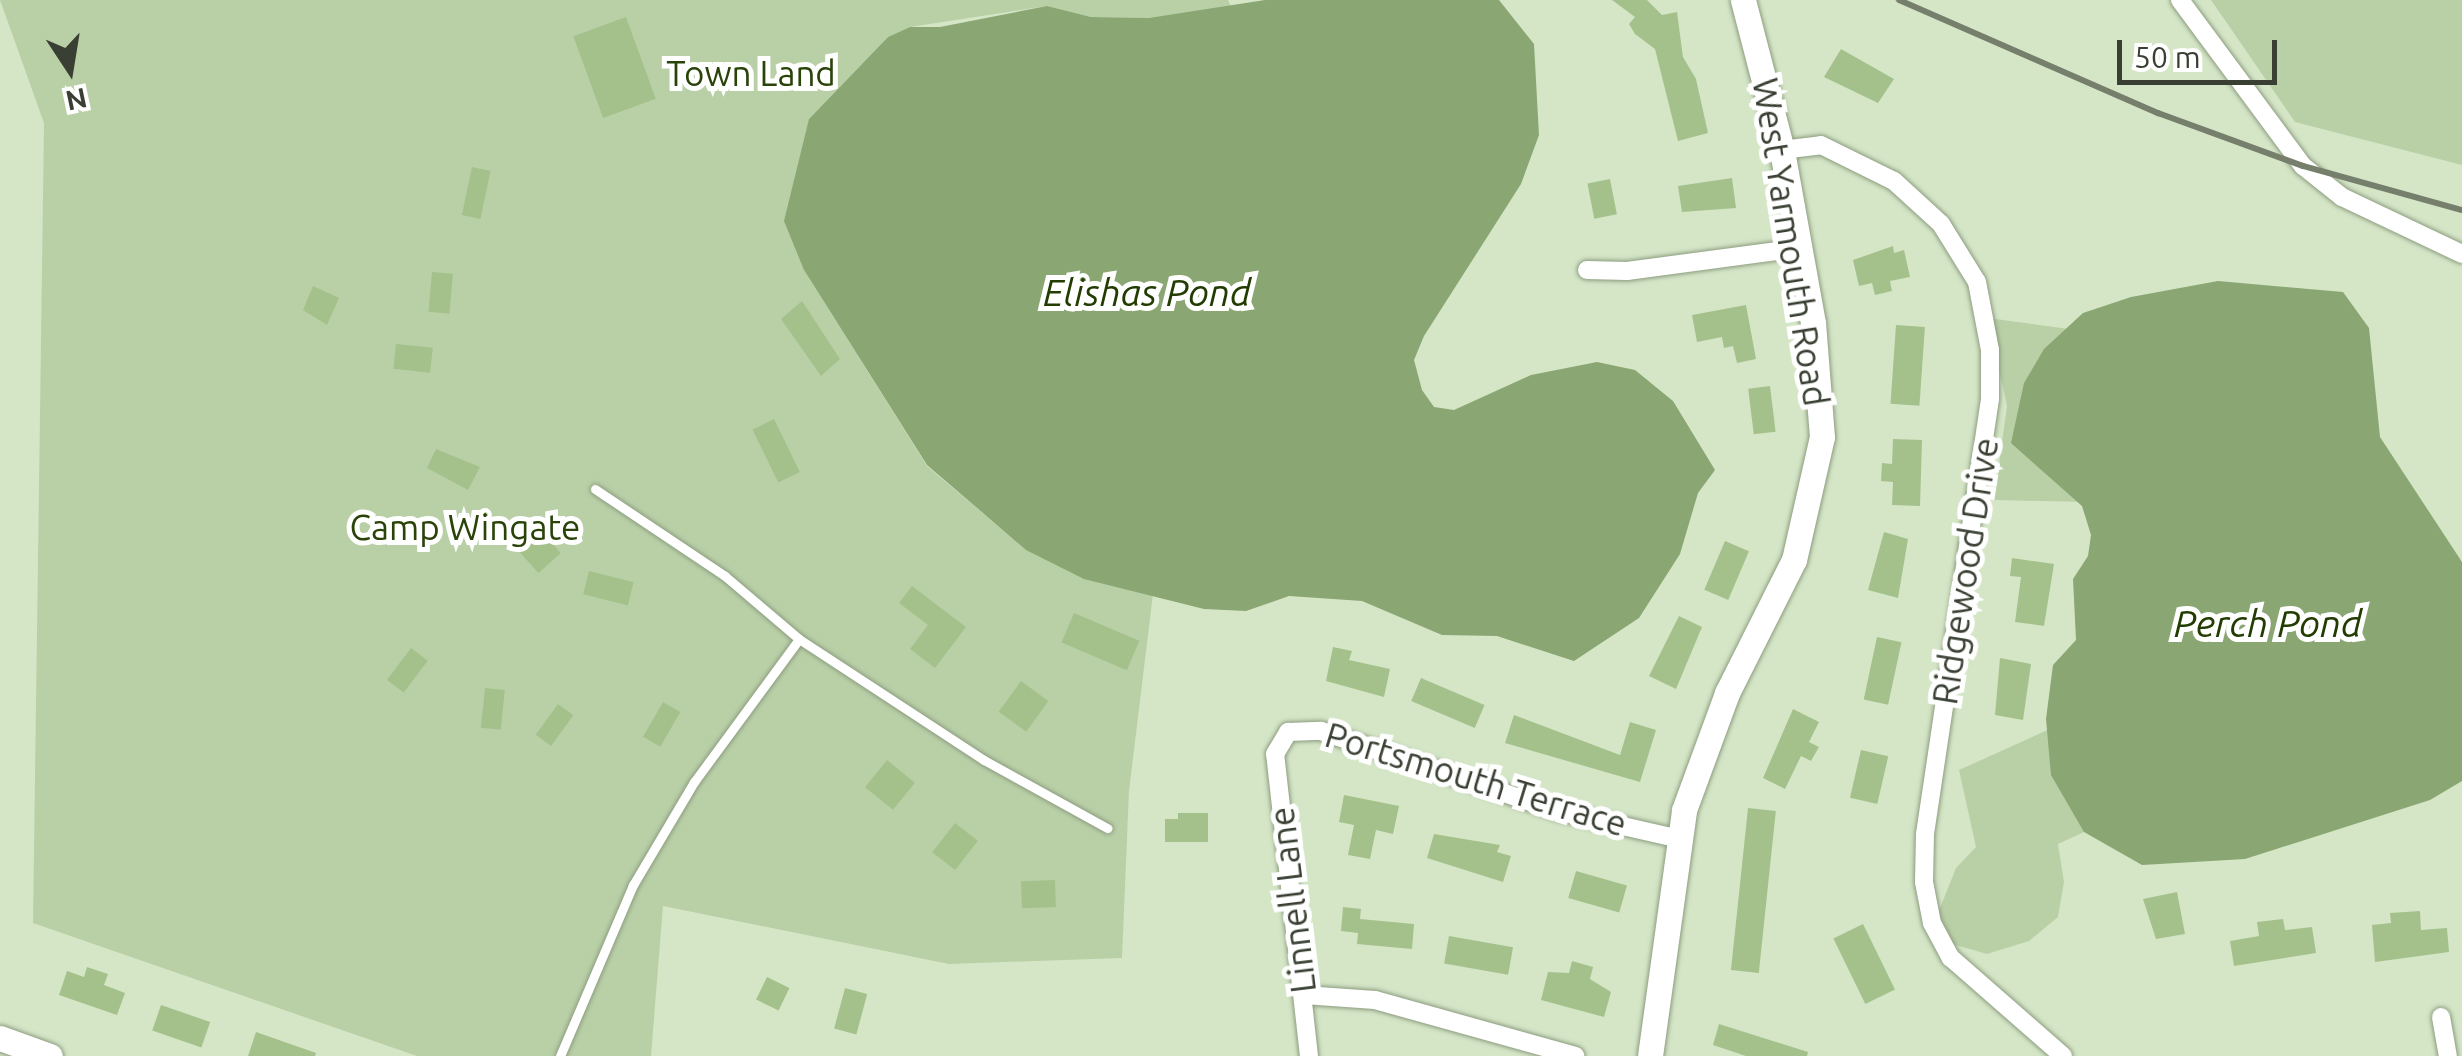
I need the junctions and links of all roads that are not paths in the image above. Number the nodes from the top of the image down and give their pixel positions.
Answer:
1 (2180, 0) edge
2 (1743, 1) edge
3 (1782, 150) junction
4 (1800, 248) junction
5 (2462, 254) edge
6 (1586, 270) dead end
7 (595, 490) dead end
8 (799, 638) junction
9 (1276, 744) joint
10 (1107, 828) dead end
11 (1680, 839) junction
12 (1304, 995) junction
13 (2441, 1017) dead end
14 (0, 1038) edge
15 (50, 1056) edge
16 (560, 1056) edge
17 (1309, 1056) edge
18 (1575, 1056) edge
19 (1650, 1056) edge
20 (2063, 1056) edge
21 (2448, 1056) edge

1 - 5 street
2 - 3 main road, West Yarmouth Road
3 - 4 main road, West Yarmouth Road
3 - 20 street, Ridgewood Drive
4 - 6 street
4 - 11 main road, West Yarmouth Road
7 - 8 lane
8 - 10 lane
8 - 16 lane
9 - 11 street, Portsmouth Terrace
9 - 12 street, Linnell Lane
11 - 19 main road, West Yarmouth Road
12 - 17 street, Linnell Lane
12 - 18 street
13 - 21 street
14 - 15 main road

